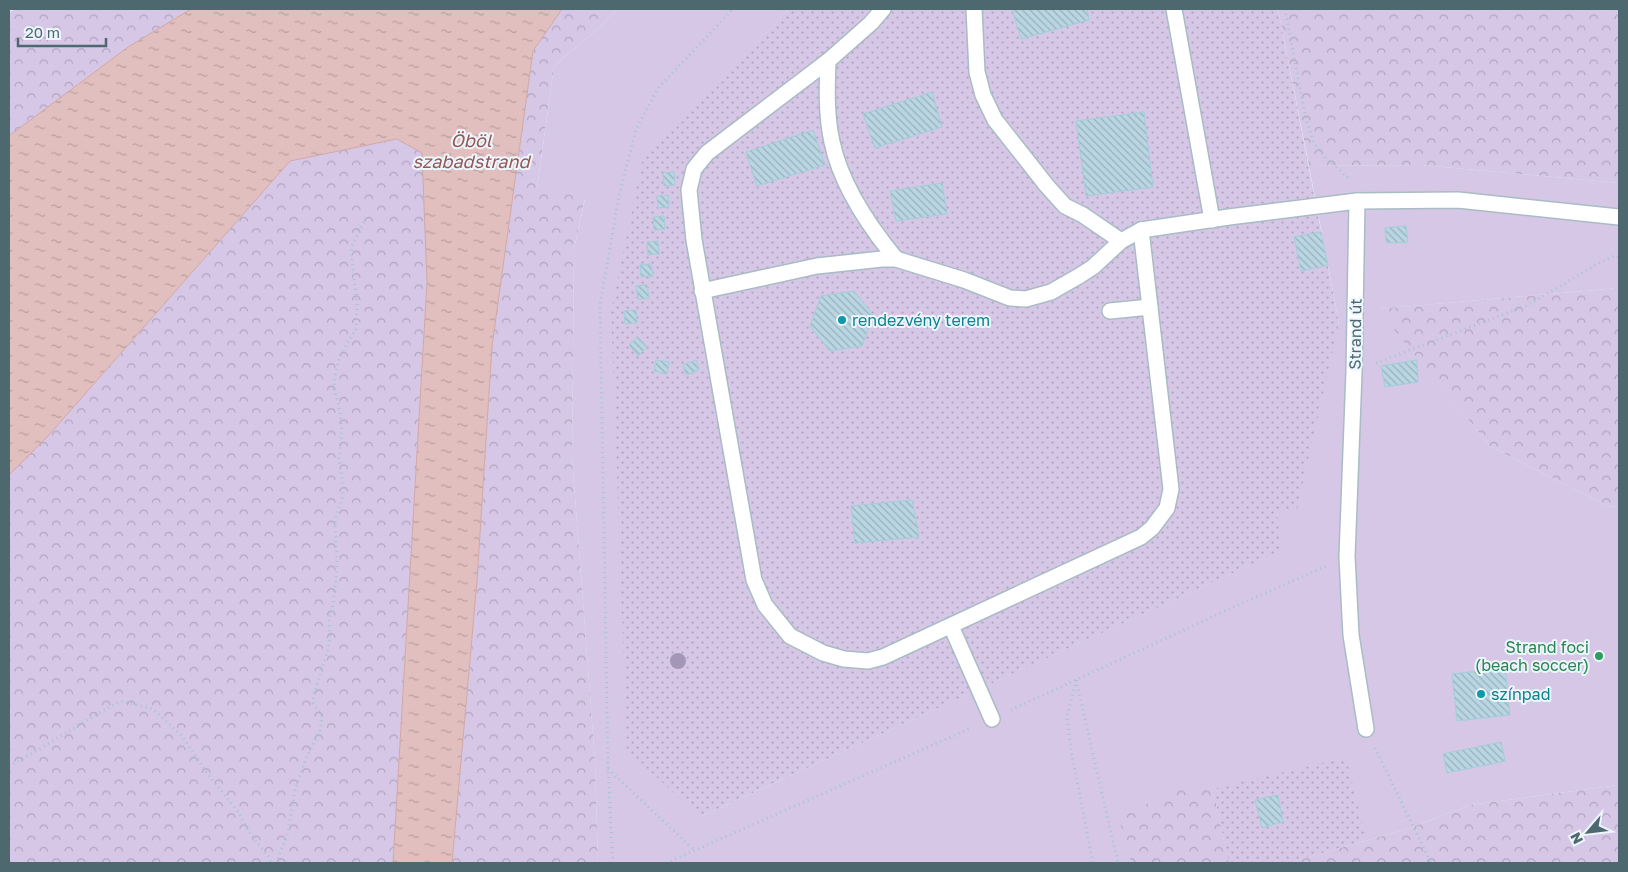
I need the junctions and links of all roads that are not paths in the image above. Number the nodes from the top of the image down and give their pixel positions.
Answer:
1 (883, 9) edge
2 (974, 9) edge
3 (1174, 9) edge
4 (828, 61) junction
5 (1357, 201) junction
6 (1619, 217) edge
7 (1212, 220) junction
8 (1141, 230) junction
9 (1121, 241) junction
10 (896, 259) junction
11 (702, 291) junction
12 (1150, 307) junction
13 (1110, 311) dead end
14 (951, 626) junction
15 (992, 718) road end
16 (1366, 729) road end

1 - 4 lane
2 - 9 lane
3 - 7 lane
4 - 10 lane
4 - 11 lane
5 - 6 lane
5 - 7 lane
5 - 16 lane, Strand út
7 - 8 lane
8 - 9 lane
8 - 12 lane
9 - 10 lane
10 - 11 lane
11 - 14 lane
12 - 13 lane
12 - 14 lane
14 - 15 lane

